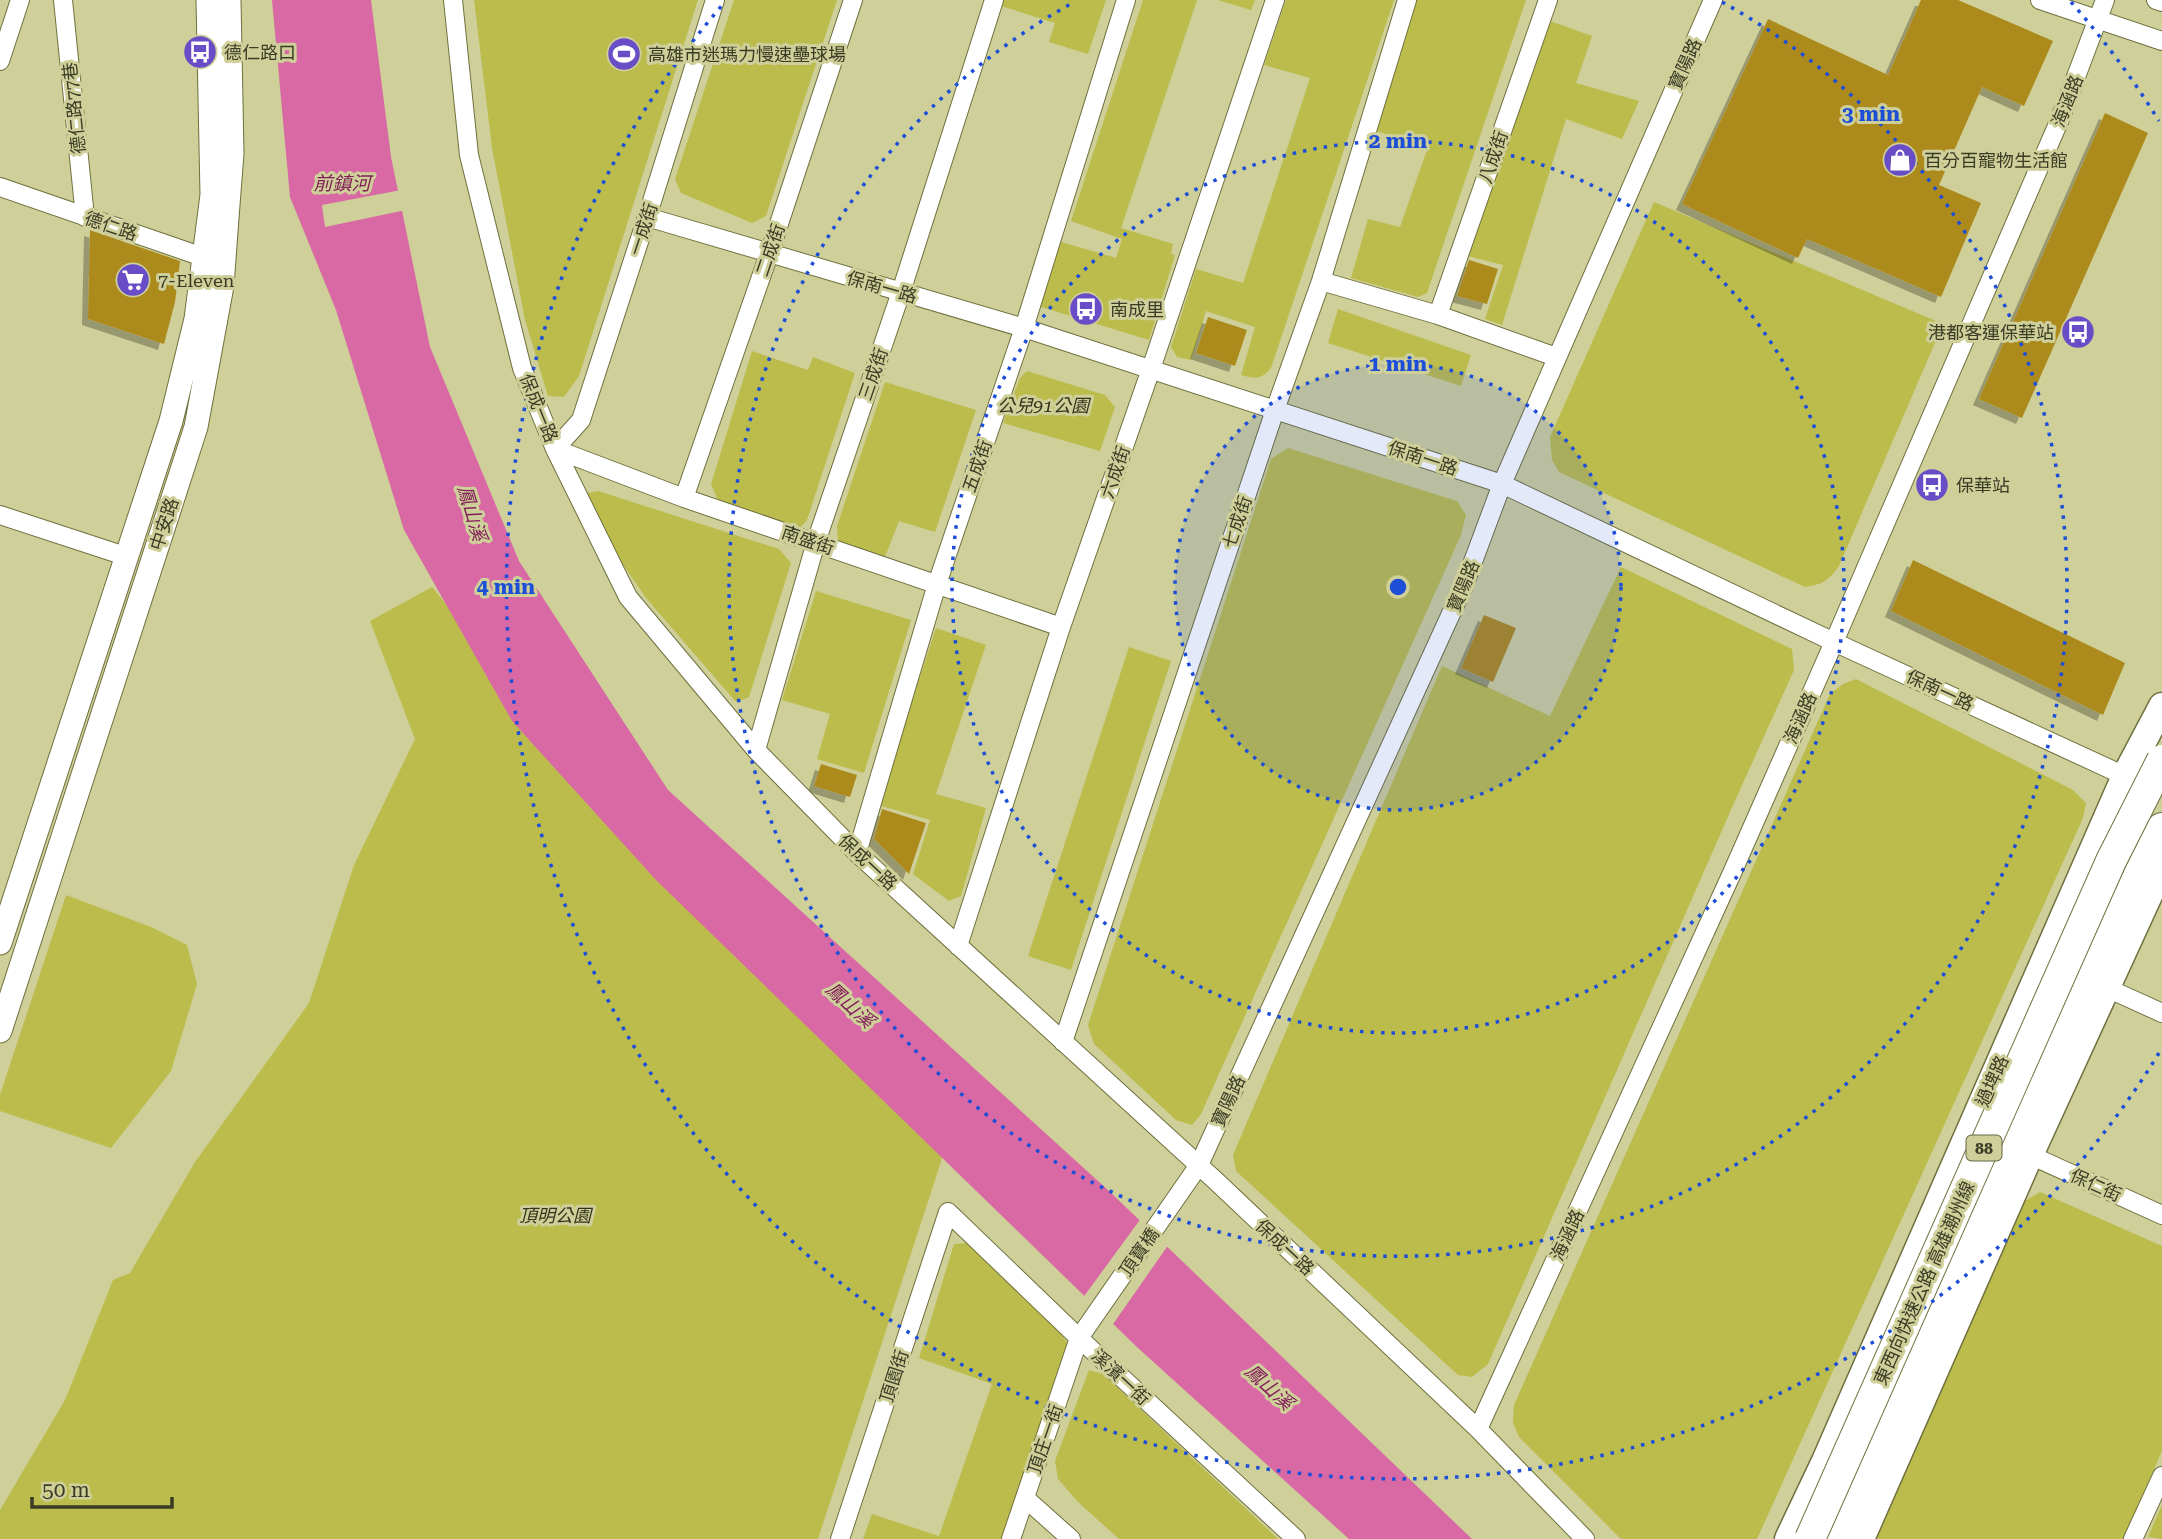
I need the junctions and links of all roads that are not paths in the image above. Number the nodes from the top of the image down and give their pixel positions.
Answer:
1 (20, 0) edge
2 (63, 0) edge
3 (208, 0) edge
4 (229, 0) edge
5 (453, 0) edge
6 (715, 0) edge
7 (853, 0) edge
8 (994, 0) edge
9 (1126, 0) edge
10 (1275, 0) edge
11 (1407, 0) edge
12 (1548, 0) edge
13 (1713, 0) edge
14 (2040, 0) edge
15 (2105, 0) edge
16 (2156, 0) edge
17 (2162, 2) edge
18 (7, 19) edge
19 (2098, 20) junction
20 (2162, 41) edge
21 (0, 61) edge
22 (0, 187) edge
23 (85, 217) junction
24 (647, 218) junction
25 (769, 254) junction
26 (213, 259) junction
27 (1321, 281) junction
28 (901, 292) junction
29 (1438, 314) junction
30 (1024, 328) junction
31 (1556, 357) junction
32 (1151, 369) junction
33 (1275, 410) junction
34 (555, 449) junction
35 (1503, 484) junction
36 (684, 498) junction
37 (0, 514) edge
38 (816, 542) junction
39 (128, 557) junction
40 (937, 584) junction
41 (1061, 627) junction
42 (1834, 642) junction
43 (2162, 706) edge
44 (756, 750) junction
45 (2162, 760) edge
46 (2125, 776) junction
47 (2162, 794) edge
48 (2162, 828) edge
49 (857, 853) junction
50 (2162, 867) edge
51 (0, 943) edge
52 (958, 946) junction
53 (2107, 988) junction
54 (2162, 1013) edge
55 (0, 1031) edge
56 (1063, 1042) junction
57 (2030, 1155) junction
58 (1199, 1165) junction
59 (948, 1212) joint
60 (2162, 1215) edge
61 (1079, 1338) junction
62 (1478, 1429) junction
63 (2162, 1476) edge
64 (1025, 1498) junction
65 (840, 1539) edge
66 (1011, 1539) edge
67 (1071, 1539) edge
68 (1296, 1539) edge
69 (1585, 1539) edge
70 (1788, 1539) edge
71 (1810, 1539) edge
72 (1836, 1539) edge
73 (1861, 1539) edge
74 (2133, 1539) edge

1 - 18 street
2 - 23 street, 德仁路77巷
3 - 26 street, 中安路
4 - 26 street, 中安路
5 - 34 street, 保成一路
6 - 24 street, 一成街
7 - 25 street, 二成街
8 - 28 street, 三成街
9 - 30 street, 五成街
10 - 32 street, 六成街
11 - 27 street, 七成街
12 - 29 street, 八成街
13 - 31 street, 寶陽路
14 - 19 street
15 - 19 street, 海涵路
16 - 17 street
18 - 21 street
19 - 20 street
19 - 42 street, 海涵路
22 - 23 street, 德仁路
23 - 26 street, 德仁路
24 - 25 street, 保南一路
24 - 34 street, 一成街
25 - 28 street, 保南一路
25 - 36 street, 二成街
26 - 39 street, 中安路
26 - 55 street, 中安路
27 - 29 street
27 - 33 street, 七成街
28 - 30 street, 保南一路
28 - 38 street, 三成街
29 - 31 street
30 - 32 street, 保南一路
30 - 40 street, 五成街
31 - 35 street, 寶陽路
32 - 33 street, 保南一路
32 - 41 street, 六成街
33 - 35 street, 保南一路
33 - 56 street, 七成街
34 - 36 street, 南盛街
34 - 44 street, 保成一路
35 - 42 street, 保南一路
35 - 58 street, 寶陽路
36 - 38 street, 南盛街
37 - 39 street
38 - 40 street, 南盛街
38 - 44 street, 三成街
39 - 51 street, 中安路
40 - 41 street, 南盛街
40 - 49 street, 五成街
41 - 52 street, 六成街
42 - 46 street, 保南一路
42 - 62 street, 海涵路
43 - 46 main road, 過埤路
44 - 49 street, 保成一路
45 - 71 highway, 東西向快速公路 高雄潮州線 / 88, bridge
46 - 47 street, 保南一路
46 - 70 main road, 過埤路
48 - 72 highway, 東西向快速公路 高雄潮州線 / 88
49 - 52 street, 保成一路
50 - 53 main road
52 - 56 street, 保成一路
53 - 54 street
53 - 57 main road
56 - 58 street, 保成一路
57 - 60 street, 保仁街
57 - 73 main road
58 - 61 street, 頂寶橋
58 - 62 street, 保成一路
59 - 61 street, 溪濱一街
59 - 65 street, 頂園街
61 - 64 street, 頂庄一街
61 - 68 street, 溪濱一街
62 - 69 street, 保成一路
63 - 74 street
64 - 66 street, 頂庄一街
64 - 67 street

